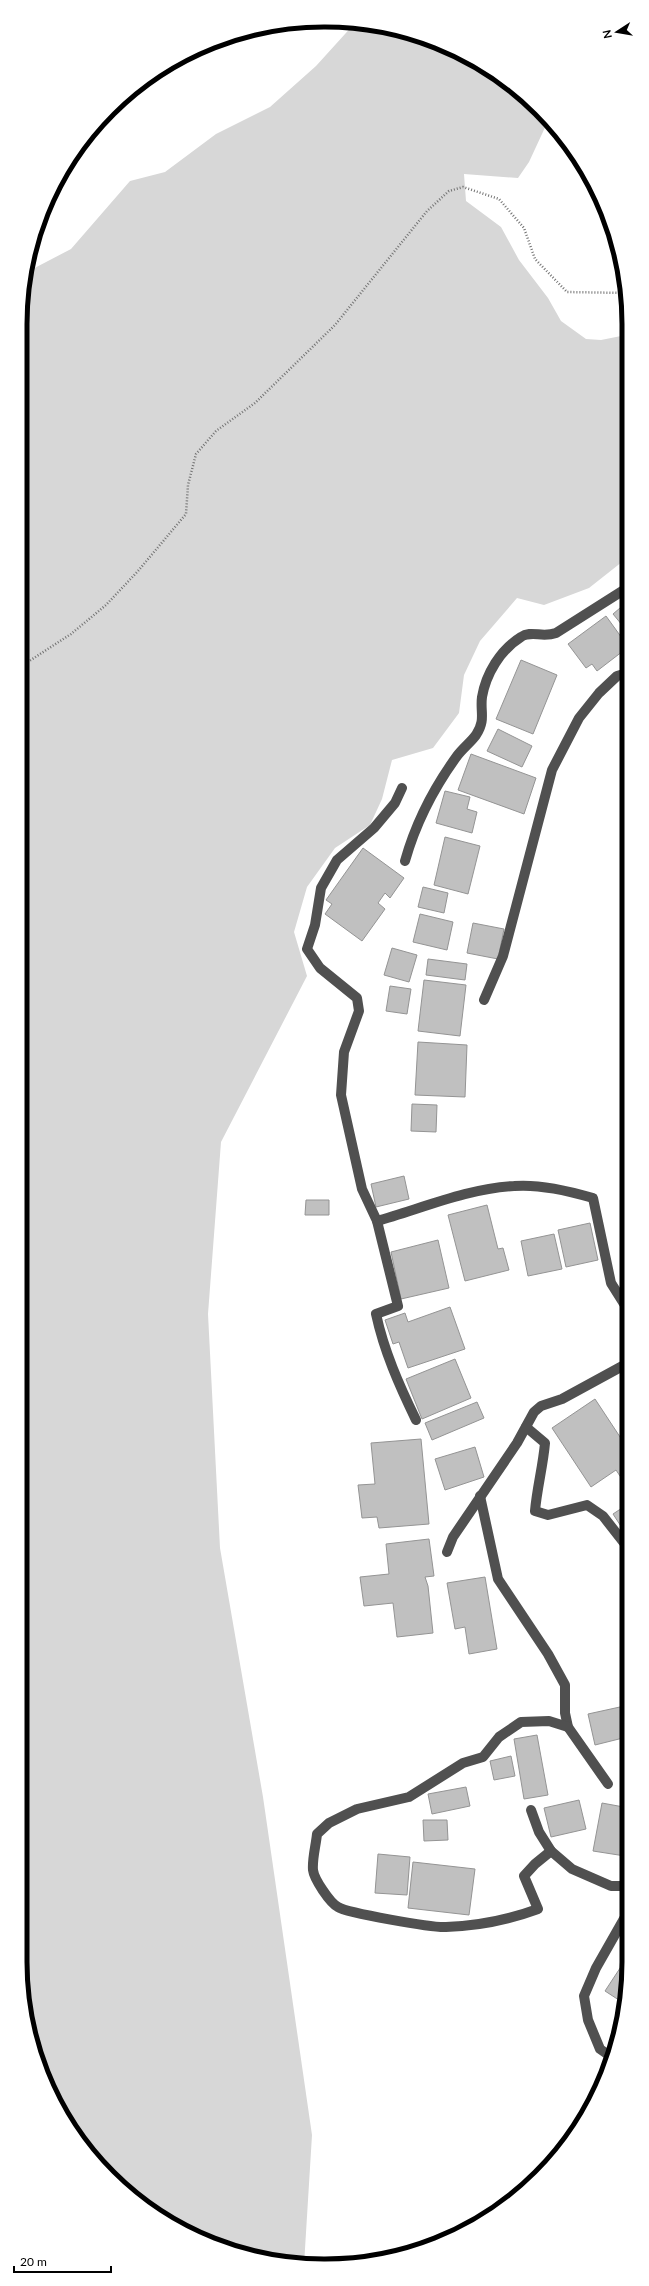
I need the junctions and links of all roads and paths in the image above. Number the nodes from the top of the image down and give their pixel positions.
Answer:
1 (620, 293) edge
2 (622, 591) edge
3 (27, 662) edge
4 (622, 674) edge
5 (402, 788) dead end
6 (404, 861) dead end
7 (484, 1000) dead end
8 (377, 1221) junction
9 (622, 1300) edge
10 (622, 1366) edge
11 (416, 1420) dead end
12 (526, 1427) junction
13 (480, 1496) junction
14 (622, 1540) edge
15 (447, 1552) dead end
16 (568, 1727) junction
17 (608, 1784) dead end
18 (531, 1810) dead end
19 (551, 1852) junction
20 (622, 1886) edge
21 (622, 1922) edge
22 (607, 2054) edge

1 - 3 path
2 - 6 street
4 - 7 street
5 - 8 street
8 - 9 street
8 - 11 street
10 - 12 street
12 - 13 street
12 - 14 street
13 - 15 street
13 - 16 street
16 - 17 street
16 - 19 street
18 - 19 street
19 - 20 street
21 - 22 street

